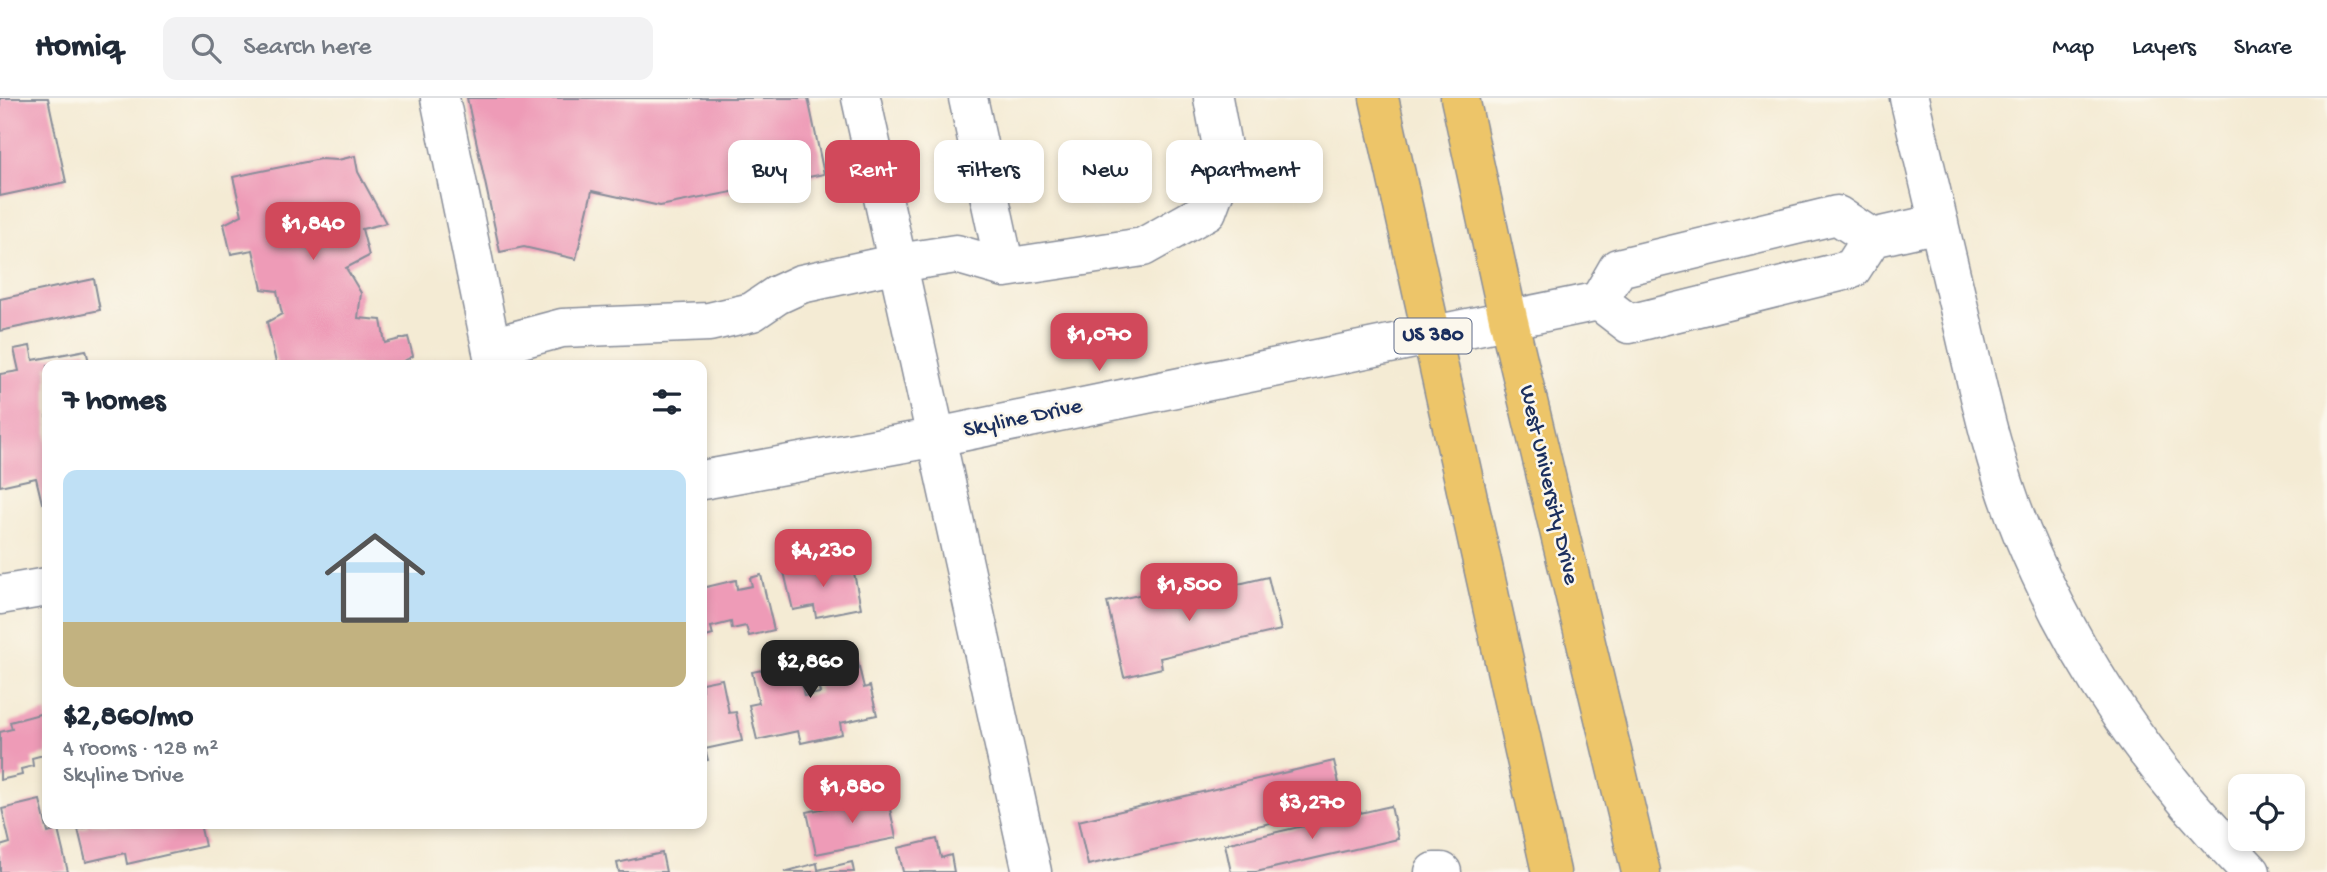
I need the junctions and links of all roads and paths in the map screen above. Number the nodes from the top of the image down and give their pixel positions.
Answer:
1 (440, 98) edge
2 (861, 98) edge
3 (968, 98) edge
4 (1213, 98) edge
5 (1379, 98) edge
6 (1460, 98) edge
7 (1909, 98) edge
8 (1939, 223) junction
9 (1872, 238) junction
10 (898, 263) junction
11 (1005, 268) junction
12 (1599, 301) junction
13 (1508, 318) junction
14 (1432, 334) junction
15 (493, 356) edge
16 (937, 437) junction
17 (707, 480) edge
18 (42, 588) edge
19 (0, 595) edge
20 (1032, 872) edge
21 (1434, 872) edge
22 (1442, 872) edge
23 (1551, 872) edge
24 (1641, 872) edge
25 (2251, 872) edge

1 - 15 street
2 - 10 street
3 - 11 street
4 - 11 street
5 - 14 highway, US 380
6 - 13 highway, West University Drive
7 - 8 street
8 - 9 street
8 - 25 street
9 - 12 street
9 - 12 street
10 - 11 street
10 - 15 street
10 - 16 street
12 - 13 street, Skyline Drive
13 - 14 street, Skyline Drive
13 - 24 highway, West University Drive
14 - 16 street, Skyline Drive
14 - 23 highway, US 380
16 - 17 street, Skyline Drive
16 - 20 street
18 - 19 street
21 - 22 street

